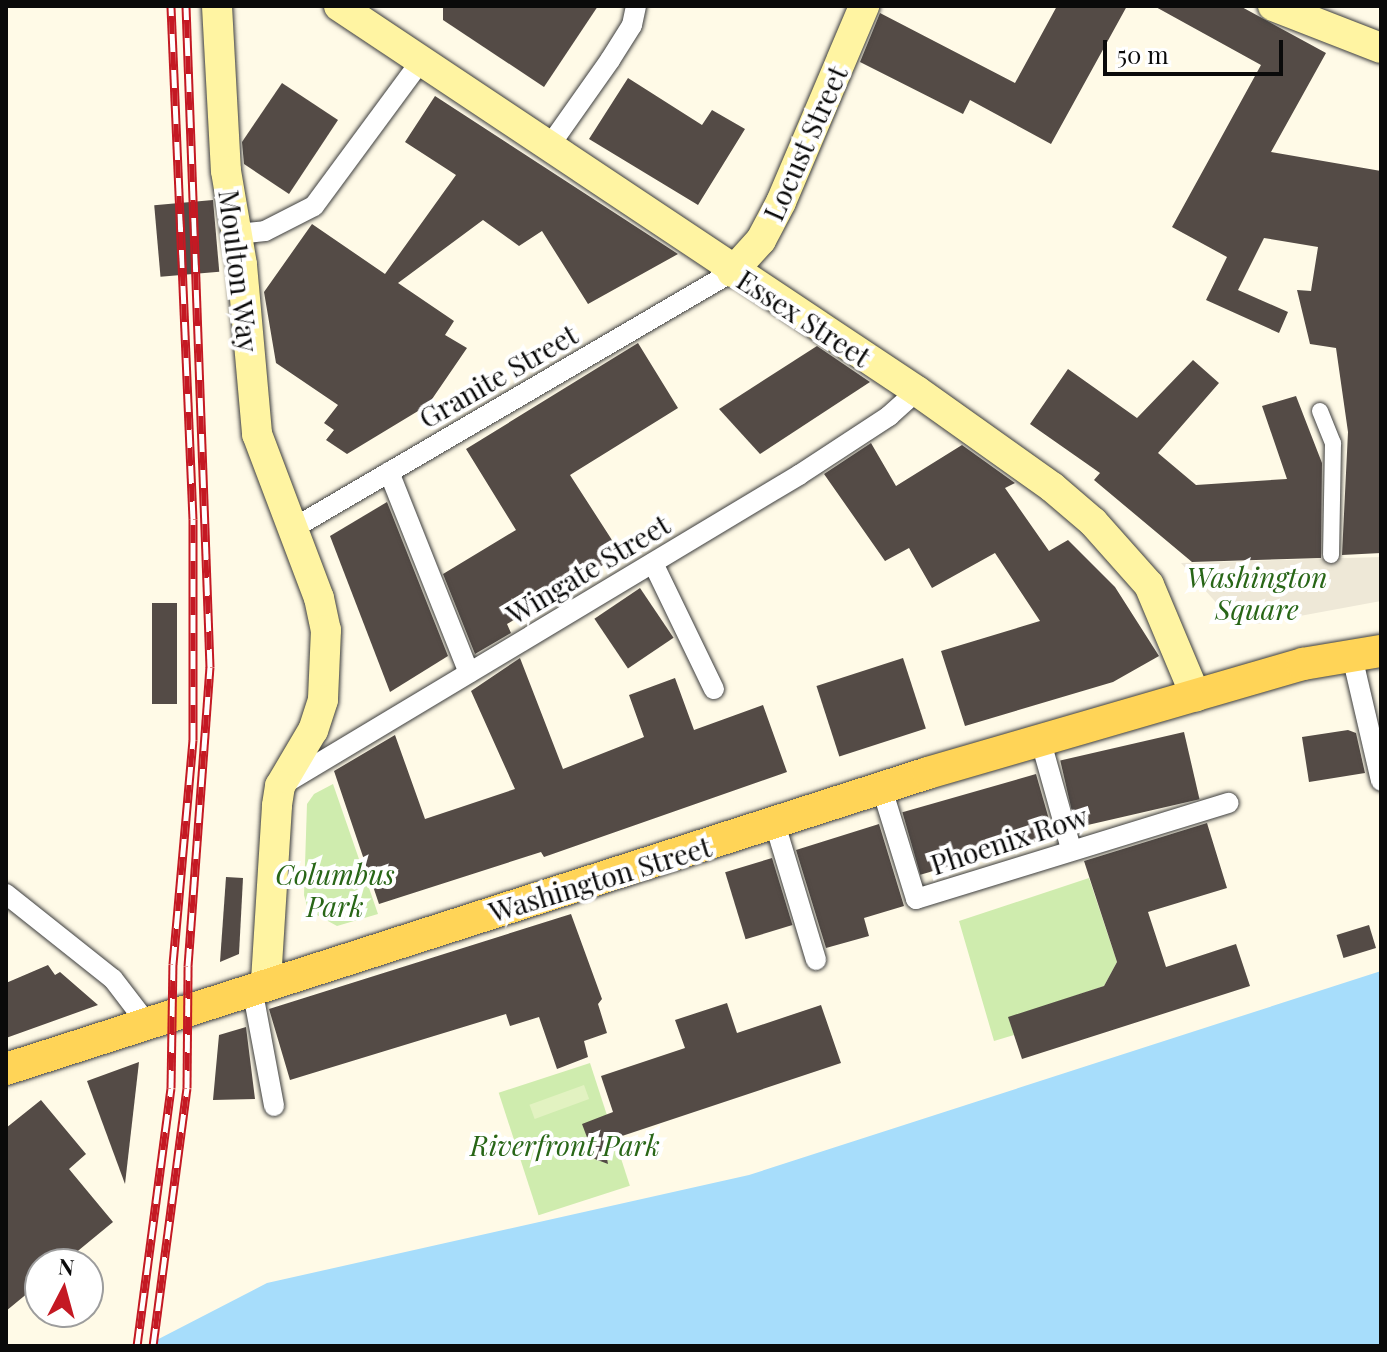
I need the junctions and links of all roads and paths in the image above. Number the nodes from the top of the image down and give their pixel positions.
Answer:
1 (217, 6) edge
2 (339, 6) edge
3 (636, 6) edge
4 (864, 6) edge
5 (1273, 6) edge
6 (1381, 48) edge
7 (420, 62) junction
8 (548, 148) junction
9 (237, 234) junction
10 (732, 272) junction
11 (917, 391) junction
12 (1320, 411) dead end
13 (389, 472) junction
14 (292, 529) junction
15 (1331, 555) dead end
16 (653, 563) junction
17 (1366, 653) edge
18 (469, 673) junction
19 (714, 689) dead end
20 (1196, 697) junction
21 (1041, 742) junction
22 (1381, 781) edge
23 (280, 786) junction
24 (882, 789) junction
25 (1229, 803) dead end
26 (775, 824) junction
27 (1071, 849) junction
28 (6, 894) edge
29 (816, 960) dead end
30 (259, 986) junction
31 (146, 1022) junction
32 (6, 1069) edge
33 (274, 1106) dead end

1 - 9 main road, Moulton Way
2 - 7 main road, Essex Street
3 - 8 street
4 - 10 main road, Locust Street
5 - 6 main road
7 - 8 main road, Essex Street
7 - 9 street
8 - 10 main road, Essex Street
9 - 14 main road, Moulton Way
10 - 11 main road, Essex Street
10 - 13 street, Granite Street
11 - 16 street, Wingate Street
11 - 20 main road, Essex Street
12 - 15 street
13 - 14 street, Granite Street
13 - 18 street
14 - 23 main road, Moulton Way
16 - 18 street, Wingate Street
16 - 19 street
17 - 20 main road
17 - 22 street
18 - 23 street, Wingate Street
20 - 21 main road, Washington Street
21 - 24 main road, Washington Street
21 - 27 street
23 - 30 main road
24 - 26 main road, Washington Street
24 - 27 street, Phoenix Row
25 - 27 street, Phoenix Row
26 - 29 street
26 - 30 main road, Washington Street
28 - 31 street
30 - 31 main road, Washington Street
30 - 33 street
31 - 32 main road, Washington Street

